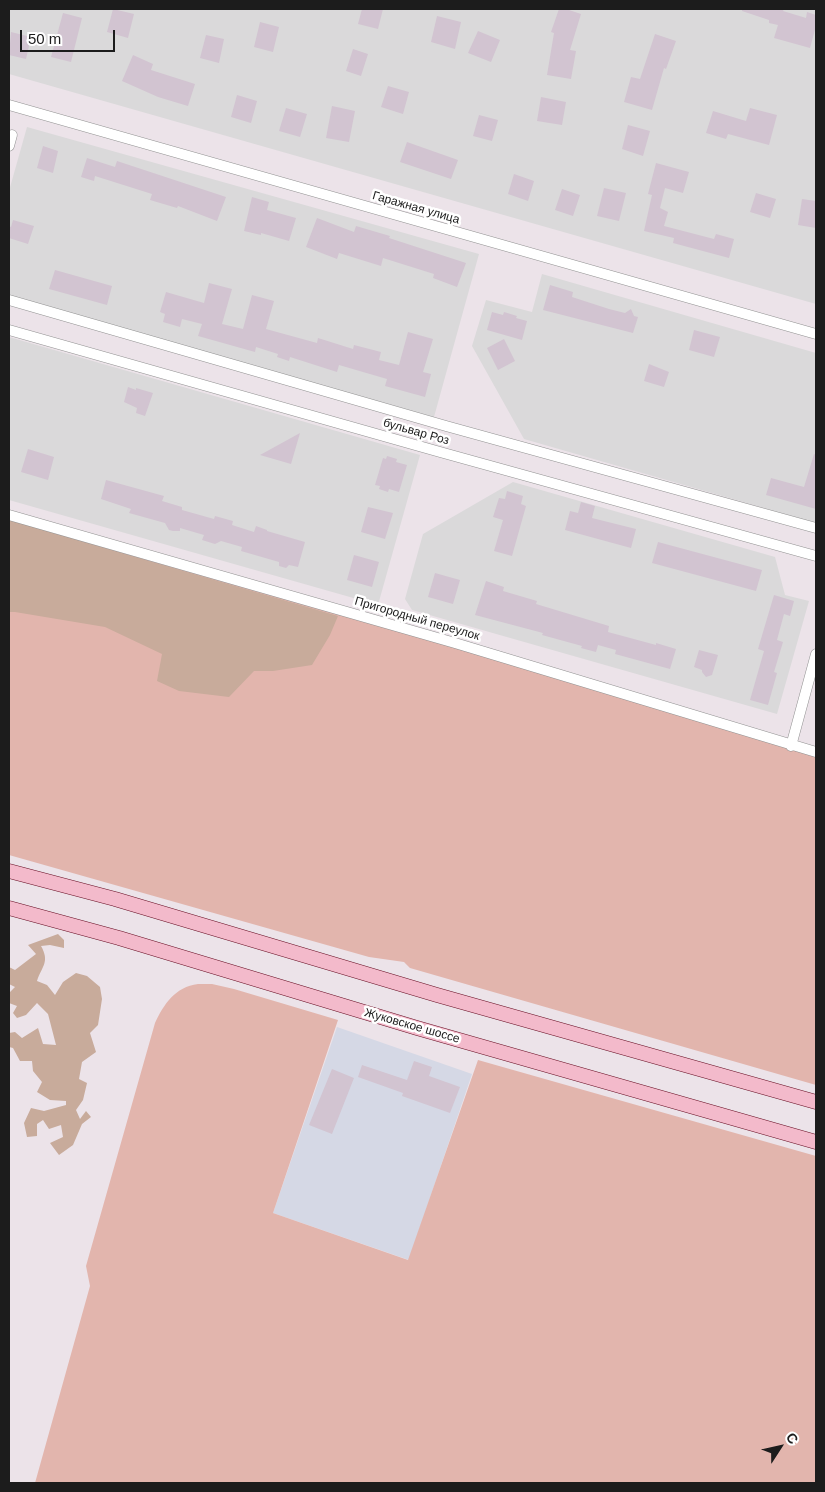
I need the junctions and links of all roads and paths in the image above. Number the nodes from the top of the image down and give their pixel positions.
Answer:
1 (9, 105) edge
2 (12, 135) dead end
3 (9, 146) edge
4 (9, 300) edge
5 (9, 330) edge
6 (816, 334) edge
7 (9, 515) edge
8 (816, 528) edge
9 (816, 556) edge
10 (816, 654) edge
11 (791, 746) junction
12 (816, 752) edge
13 (9, 871) edge
14 (9, 908) edge
15 (816, 1102) edge
16 (816, 1142) edge

1 - 6 street, Гаражная улица
2 - 3 street
4 - 8 street
5 - 9 street, бульвар Роз
7 - 11 street, Пригородный переулок
10 - 11 street
11 - 12 street, Пригородный переулок
13 - 15 main road
14 - 16 main road, Жуковское шоссе

